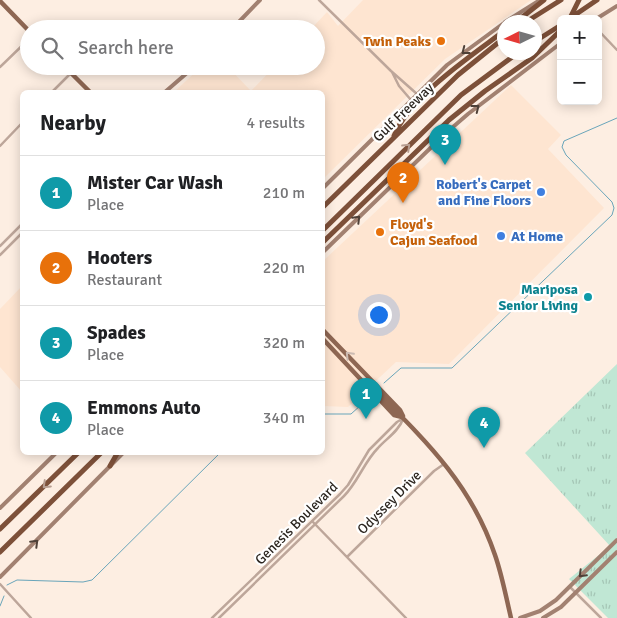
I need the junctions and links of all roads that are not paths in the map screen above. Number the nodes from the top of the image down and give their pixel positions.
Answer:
1 (260, 0) edge
2 (319, 0) edge
3 (540, 0) edge
4 (544, 0) edge
5 (560, 0) edge
6 (579, 0) edge
7 (597, 0) edge
8 (0, 1) edge
9 (617, 6) edge
10 (517, 15) edge
11 (525, 15) edge
12 (537, 15) edge
13 (571, 15) edge
14 (575, 15) edge
15 (602, 15) edge
16 (241, 20) edge
17 (20, 22) edge
18 (557, 27) edge
19 (497, 29) edge
20 (557, 34) edge
21 (602, 34) edge
22 (497, 36) edge
23 (542, 37) edge
24 (497, 44) edge
25 (557, 46) edge
26 (20, 48) edge
27 (617, 50) edge
28 (509, 60) edge
29 (0, 67) edge
30 (391, 71) junction
31 (69, 75) edge
32 (73, 75) edge
33 (185, 75) edge
34 (54, 90) edge
35 (88, 90) edge
36 (167, 90) edge
37 (417, 95) junction
38 (411, 100) junction
39 (20, 125) edge
40 (393, 139) junction
41 (0, 146) edge
42 (325, 186) edge
43 (325, 205) edge
44 (20, 226) edge
45 (325, 227) edge
46 (15, 232) junction
47 (19, 236) joint
48 (325, 240) edge
49 (0, 246) edge
50 (325, 250) edge
51 (0, 254) edge
52 (325, 332) edge
53 (325, 341) edge
54 (364, 371) junction
55 (359, 376) junction
56 (404, 418) junction
57 (54, 455) edge
58 (76, 455) edge
59 (99, 455) edge
60 (116, 455) edge
61 (121, 455) edge
62 (445, 463) junction
63 (110, 466) junction
64 (0, 508) edge
65 (312, 521) junction
66 (316, 524) junction
67 (0, 529) edge
68 (617, 540) edge
69 (0, 551) edge
70 (617, 552) edge
71 (347, 557) junction
72 (272, 559) junction
73 (276, 563) junction
74 (0, 577) edge
75 (0, 584) edge
76 (570, 586) junction
77 (576, 592) junction
78 (233, 597) junction
79 (237, 601) junction
80 (31, 618) edge
81 (212, 618) edge
82 (220, 618) edge
83 (406, 618) edge
84 (510, 618) edge
85 (520, 618) edge
86 (543, 618) edge
87 (601, 618) edge

1 - 16 main road
2 - 30 street
3 - 10 main road
4 - 11 highway
5 - 12 highway
6 - 13 highway
7 - 14 highway
8 - 17 main road
9 - 15 main road
18 - 23 highway
19 -> 37 main road
20 - 48 highway
21 - 27 street
22 - 40 highway
24 - 40 highway, Gulf Freeway
50 -> 25 main road
26 - 29 street
45 -> 28 highway, Gulf Freeway
30 - 37 street
30 - 38 street
31 - 34 street
32 - 35 main road
33 - 36 main road
37 - 38 main road
38 - 42 main road
39 - 41 street
40 - 43 highway, Gulf Freeway
44 - 46 street
46 - 47 street
46 - 49 street
47 - 51 street
54 -> 52 main road
53 - 55 main road
54 - 55 main road
54 - 56 main road
55 - 56 main road
56 - 62 main road
56 - 65 street, Genesis Boulevard
56 - 66 street, Genesis Boulevard
57 - 64 main road
58 -> 67 highway
59 - 69 highway
60 - 63 highway
61 - 63 main road
62 - 71 street, Odyssey Drive
62 - 84 main road
74 -> 63 main road
65 - 66 street
65 - 72 street, Genesis Boulevard
66 - 71 street
66 - 73 street, Genesis Boulevard
68 -> 76 main road
70 - 77 main road
71 - 83 street
72 - 73 street
72 - 78 street, Genesis Boulevard
73 - 79 street, Genesis Boulevard
75 - 80 street
76 - 77 street
76 - 85 main road
77 - 86 main road
77 - 87 street
78 - 79 street
78 - 81 street, Genesis Boulevard
79 - 82 street, Genesis Boulevard

